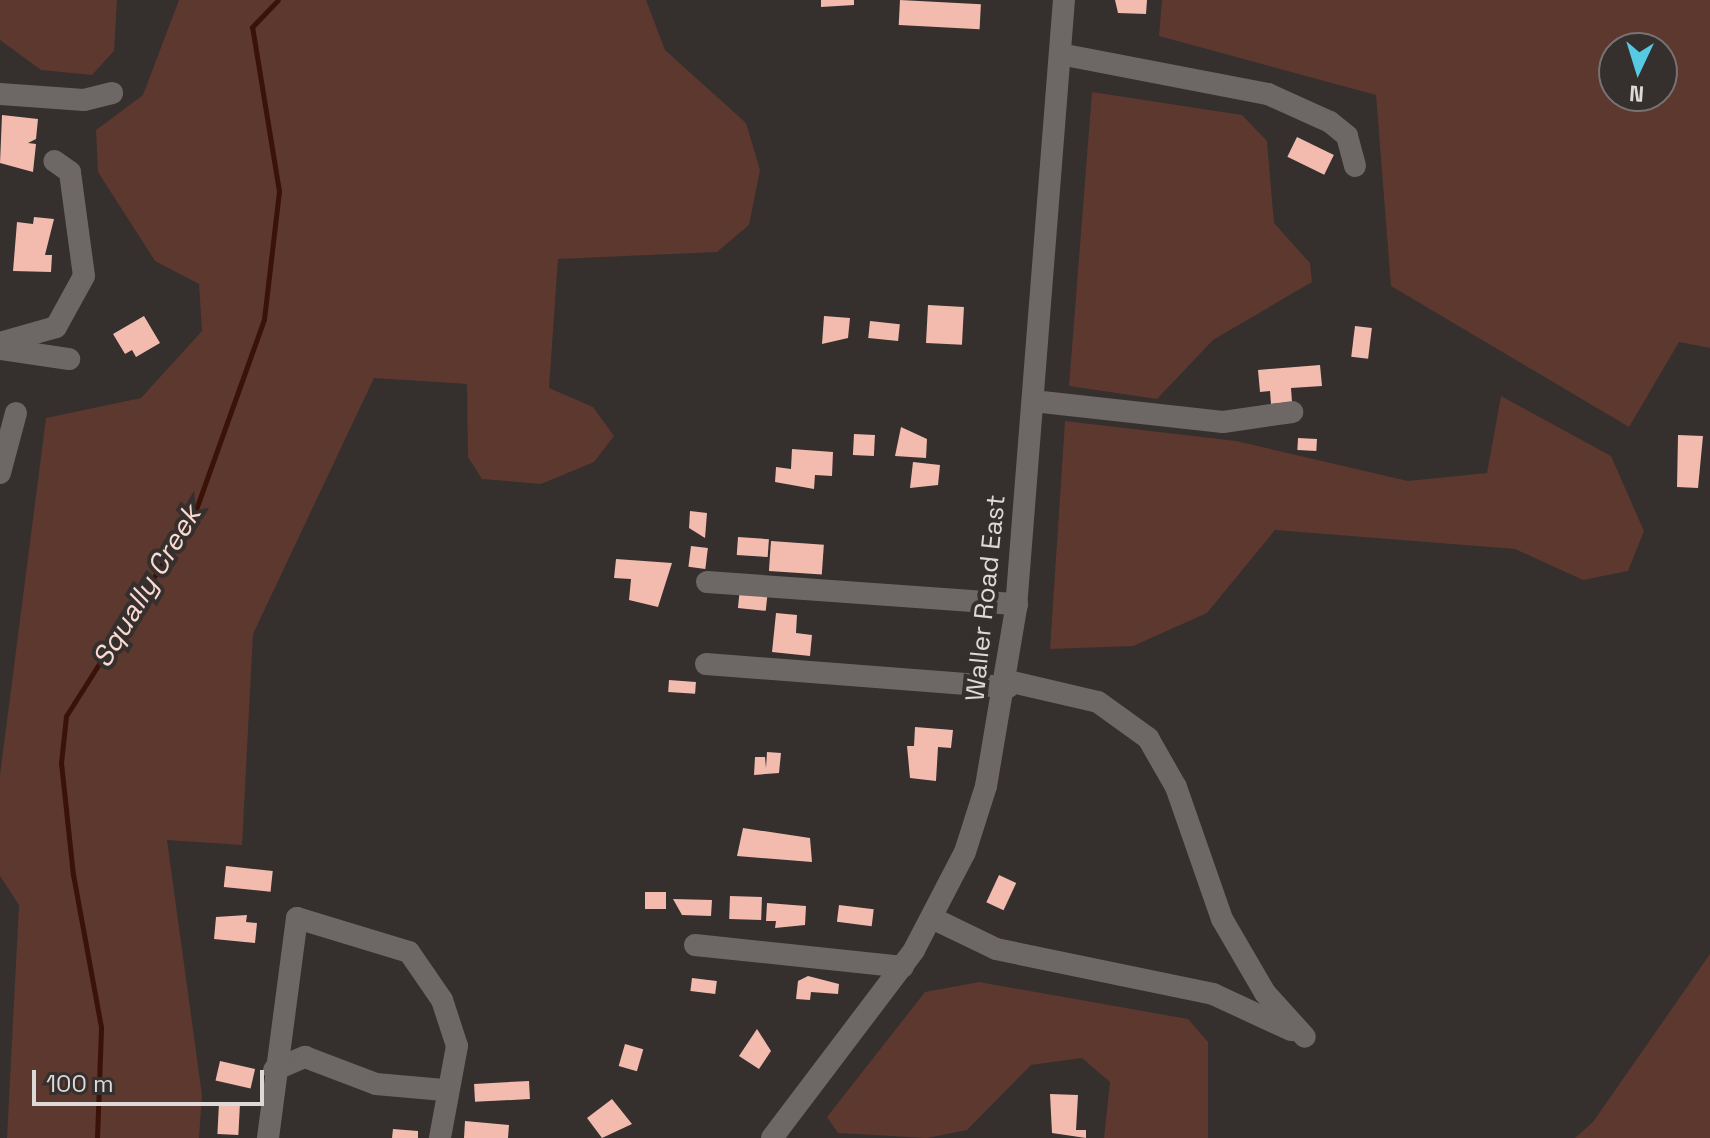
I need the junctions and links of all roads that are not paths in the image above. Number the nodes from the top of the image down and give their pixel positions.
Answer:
1 (1064, 0) edge
2 (1060, 54) junction
3 (112, 93) dead end
4 (0, 94) edge
5 (54, 161) dead end
6 (1355, 166) dead end
7 (0, 346) edge
8 (69, 359) dead end
9 (1033, 401) junction
10 (1292, 412) dead end
11 (16, 413) dead end
12 (0, 473) edge
13 (707, 582) dead end
14 (1017, 604) junction
15 (706, 664) dead end
16 (1008, 684) junction
17 (932, 918) junction
18 (695, 945) dead end
19 (903, 967) junction
20 (274, 1070) junction
21 (444, 1090) junction
22 (268, 1138) edge
23 (440, 1138) edge
24 (772, 1138) edge

1 - 2 street, Waller Road East
2 - 6 street
2 - 9 street, Waller Road East
3 - 4 street
5 - 7 street
7 - 8 street
9 - 10 street
9 - 14 street, Waller Road East
11 - 12 street
13 - 14 street
14 - 16 street, Waller Road East
15 - 16 street
16 - 17 street, Waller Road East
16 - 17 street
17 - 19 street, Waller Road East
18 - 19 street
19 - 24 street, Waller Road East
20 - 21 street
20 - 21 street
20 - 22 street
21 - 23 street

